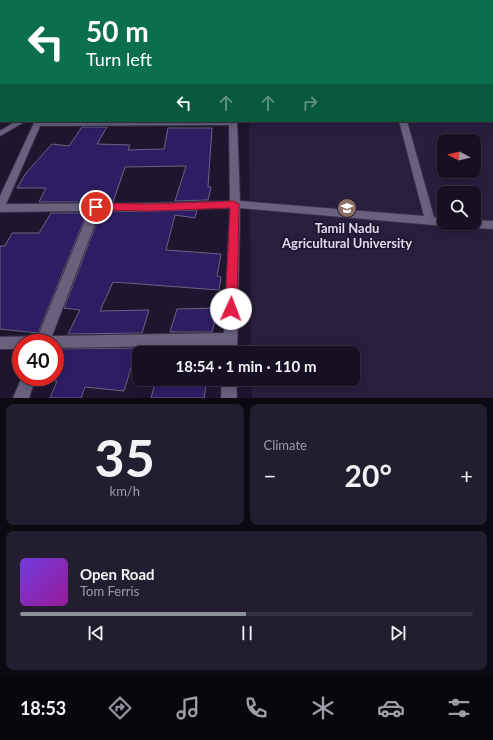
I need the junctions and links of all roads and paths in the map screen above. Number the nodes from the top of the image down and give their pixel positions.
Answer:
1 (20, 122) edge
2 (164, 122) edge
3 (233, 122) edge
4 (403, 122) edge
5 (38, 123) edge
6 (0, 134) edge
7 (234, 204) junction
8 (96, 207) junction
9 (0, 208) edge
10 (430, 222) junction
11 (437, 222) edge
12 (481, 224) edge
13 (493, 225) edge
14 (46, 334) edge
15 (230, 339) junction
16 (0, 343) edge
17 (12, 343) edge
18 (64, 343) edge
19 (230, 346) edge
20 (26, 386) edge
21 (230, 386) edge
22 (21, 398) edge
23 (229, 398) edge

1 - 6 street
2 - 3 street
2 - 5 street
3 - 7 street
4 - 10 street
5 - 9 street
7 - 8 street
7 - 10 street
7 - 15 street
8 - 9 street
8 - 14 street
10 - 11 street
12 - 13 street
15 - 18 street
15 - 19 street
16 - 17 street
20 - 22 street
21 - 23 street

